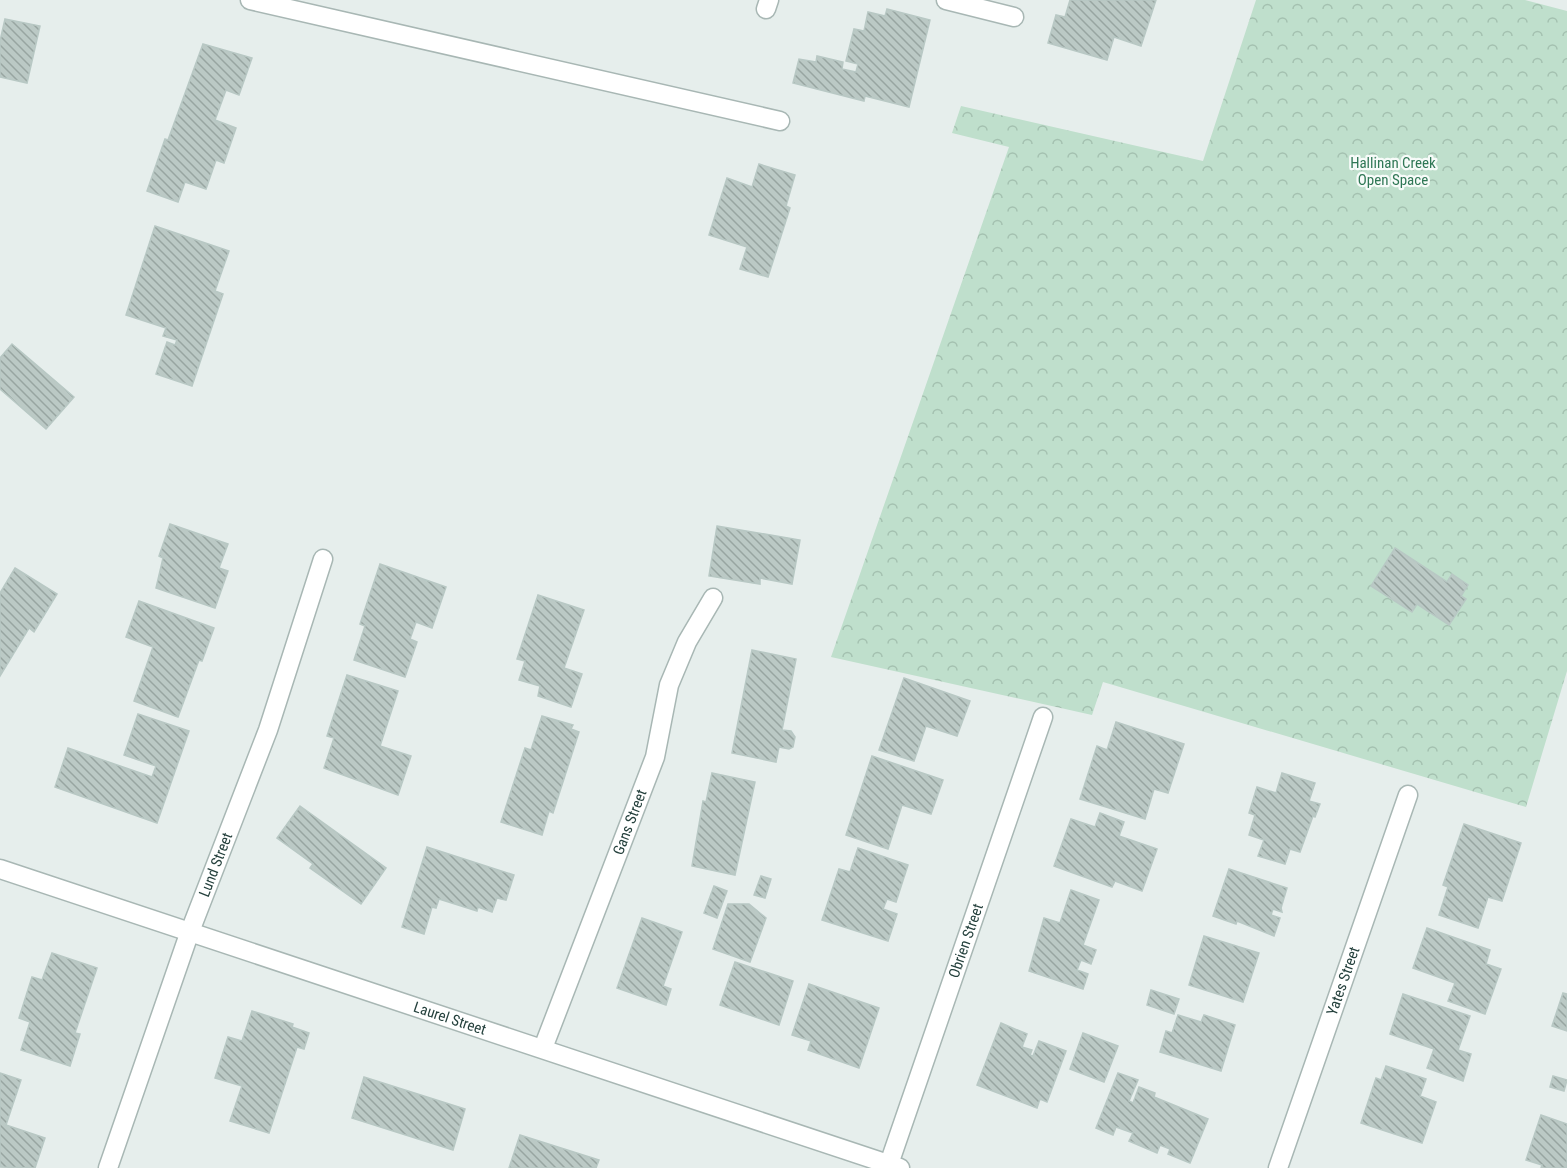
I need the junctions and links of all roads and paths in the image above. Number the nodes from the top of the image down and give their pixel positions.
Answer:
1 (250, 0) edge
2 (946, 0) edge
3 (1014, 17) dead end
4 (780, 121) dead end
5 (323, 559) dead end
6 (713, 598) dead end
7 (1043, 717) dead end
8 (1408, 795) dead end
9 (0, 869) edge
10 (189, 934) junction
11 (543, 1048) junction
12 (894, 1166) edge
13 (108, 1168) edge
14 (1278, 1168) edge

1 - 4 street
2 - 3 street
5 - 10 street, Lund Street
6 - 11 street, Gans Street
7 - 12 street, Obrien Street
8 - 14 street, Yates Street
9 - 10 street, Laurel Street
10 - 11 street, Laurel Street
10 - 13 street, Lund Street
11 - 12 street, Laurel Street

